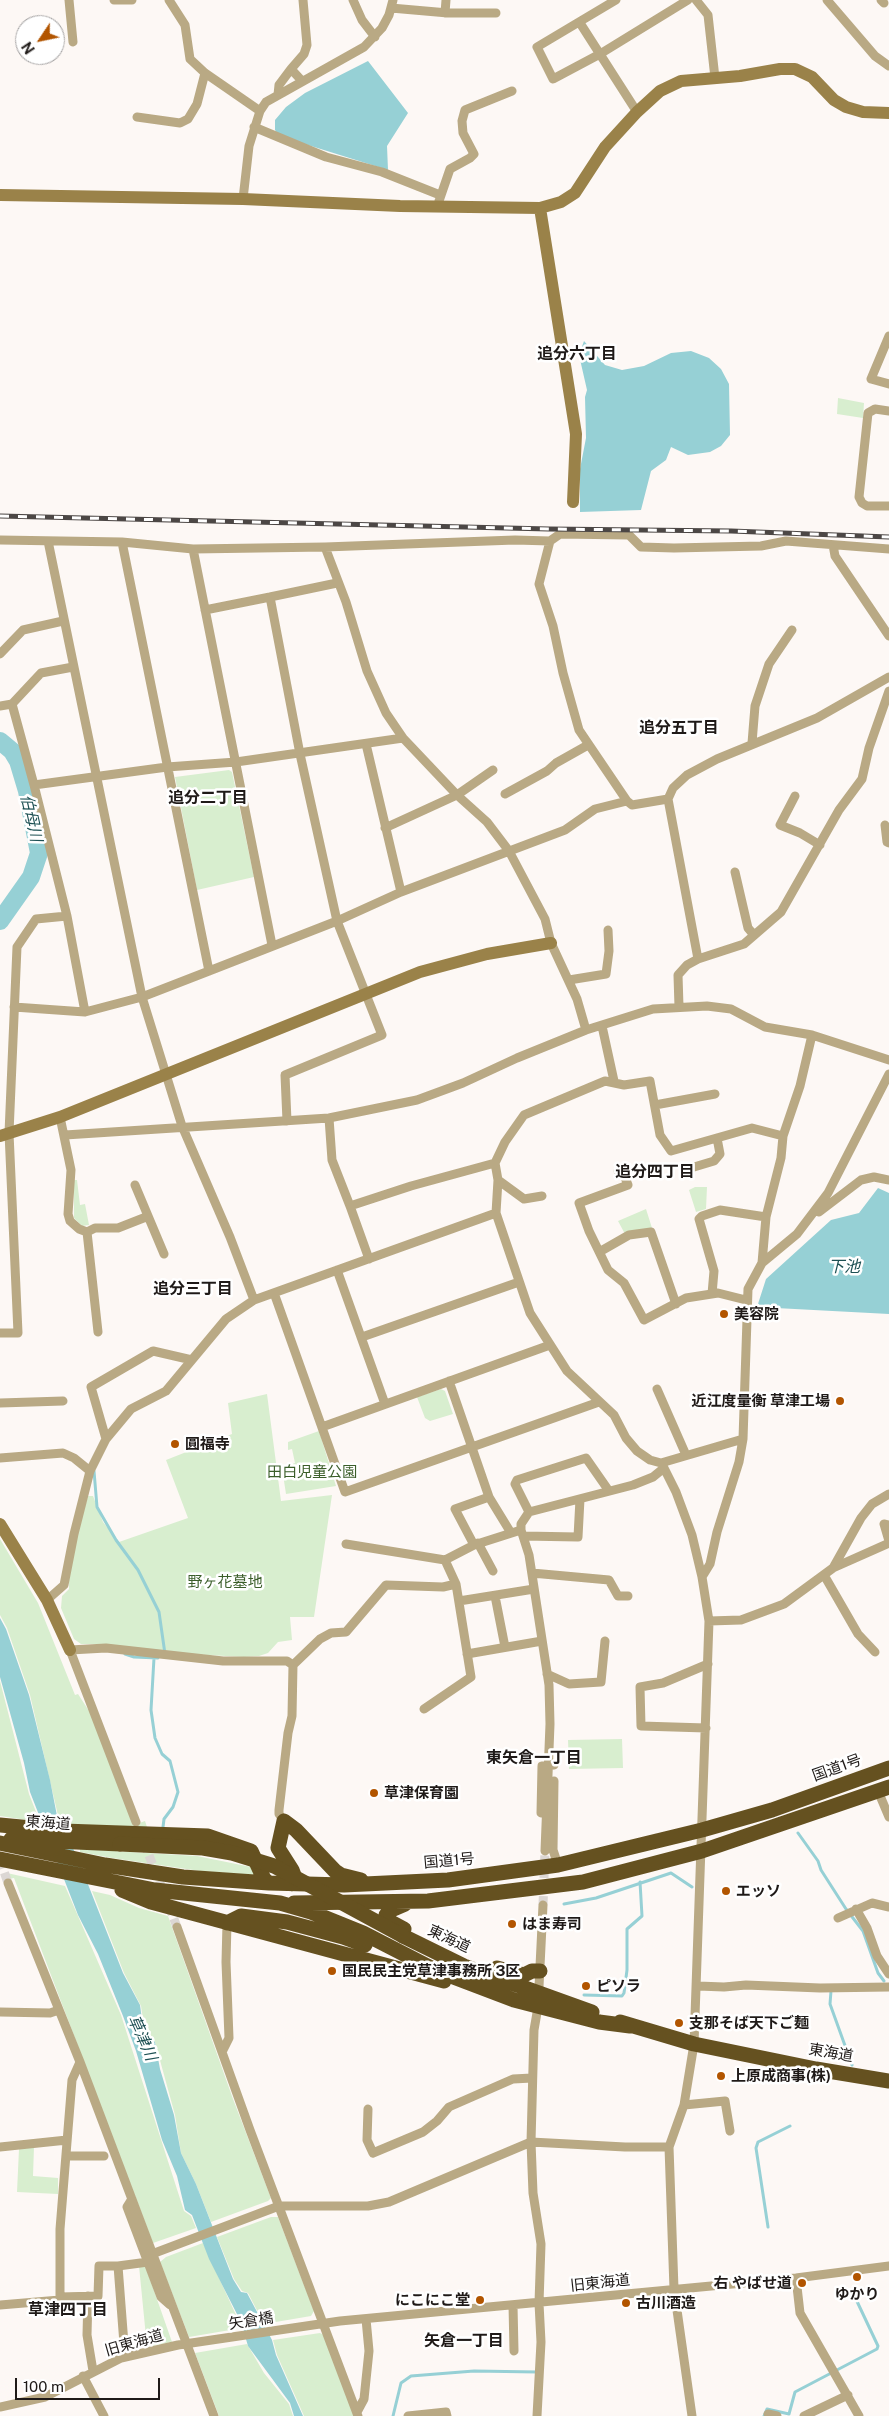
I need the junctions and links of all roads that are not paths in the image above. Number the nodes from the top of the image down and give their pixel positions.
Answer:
1 (69, 0) edge
2 (114, 0) edge
3 (132, 0) edge
4 (168, 0) edge
5 (303, 0) edge
6 (353, 0) edge
7 (446, 0) edge
8 (616, 0) edge
9 (688, 0) edge
10 (696, 0) edge
11 (830, 1) edge
12 (392, 4) edge
13 (445, 13) junction
14 (496, 14) dead end
15 (580, 23) junction
16 (375, 37) junction
17 (73, 42) dead end
18 (600, 54) junction
19 (889, 66) edge
20 (290, 69) junction
21 (205, 73) junction
22 (715, 78) junction
23 (302, 81) junction
24 (512, 91) dead end
25 (278, 95) junction
26 (260, 111) junction
27 (637, 112) junction
28 (889, 113) edge
29 (138, 117) dead end
30 (254, 127) junction
31 (0, 195) edge
32 (243, 199) junction
33 (439, 201) junction
34 (540, 208) junction
35 (889, 336) edge
36 (889, 384) edge
37 (889, 411) edge
38 (573, 502) dead end
39 (889, 506) edge
40 (0, 540) edge
41 (48, 541) junction
42 (550, 541) junction
43 (122, 542) junction
44 (832, 545) junction
45 (325, 547) junction
46 (193, 549) junction
47 (889, 549) edge
48 (337, 583) junction
49 (270, 597) junction
50 (206, 610) junction
51 (63, 621) junction
52 (792, 630) dead end
53 (889, 636) edge
54 (0, 654) edge
55 (73, 667) junction
56 (889, 677) edge
57 (889, 690) edge
58 (12, 704) junction
59 (0, 706) edge
60 (404, 738) junction
61 (752, 743) junction
62 (366, 744) junction
63 (588, 744) junction
64 (300, 754) junction
65 (236, 762) junction
66 (167, 767) junction
67 (493, 770) dead end
68 (96, 777) junction
69 (34, 785) junction
70 (505, 794) dead end
71 (457, 795) junction
72 (796, 796) dead end
73 (668, 799) junction
74 (626, 801) junction
75 (885, 825) dead end
76 (386, 828) junction
77 (889, 843) edge
78 (820, 845) junction
79 (509, 850) junction
80 (735, 872) dead end
81 (400, 892) junction
82 (67, 916) junction
83 (337, 921) junction
84 (608, 930) dead end
85 (754, 935) junction
86 (551, 943) junction
87 (272, 944) junction
88 (698, 959) junction
89 (209, 971) junction
90 (569, 980) junction
91 (365, 994) junction
92 (142, 997) junction
93 (14, 1007) junction
94 (679, 1007) junction
95 (85, 1012) junction
96 (602, 1026) junction
97 (586, 1030) junction
98 (812, 1035) junction
99 (889, 1060) edge
100 (889, 1074) edge
101 (167, 1075) junction
102 (614, 1081) junction
103 (715, 1094) dead end
104 (655, 1105) junction
105 (60, 1117) junction
106 (329, 1118) junction
107 (288, 1121) junction
108 (182, 1126) junction
109 (5, 1134) edge
110 (65, 1135) junction
111 (783, 1136) junction
112 (717, 1138) junction
113 (495, 1163) junction
114 (684, 1170) dead end
115 (618, 1171) dead end
116 (498, 1180) junction
117 (889, 1180) edge
118 (135, 1185) dead end
119 (542, 1196) dead end
120 (350, 1206) junction
121 (496, 1213) junction
122 (766, 1216) junction
123 (812, 1216) junction
124 (146, 1217) junction
125 (87, 1232) junction
126 (600, 1251) junction
127 (164, 1254) dead end
128 (369, 1259) junction
129 (762, 1263) junction
130 (337, 1270) junction
131 (520, 1282) junction
132 (274, 1293) junction
133 (712, 1294) junction
134 (254, 1300) junction
135 (746, 1300) junction
136 (676, 1304) junction
137 (98, 1332) dead end
138 (0, 1333) edge
139 (362, 1338) junction
140 (550, 1345) junction
141 (192, 1360) junction
142 (449, 1381) junction
143 (657, 1389) dead end
144 (63, 1401) dead end
145 (599, 1402) junction
146 (0, 1403) edge
147 (385, 1404) junction
148 (322, 1427) junction
149 (106, 1439) junction
150 (743, 1439) junction
151 (471, 1447) junction
152 (686, 1455) junction
153 (0, 1458) edge
154 (662, 1465) junction
155 (90, 1471) junction
156 (609, 1491) junction
157 (889, 1494) edge
158 (489, 1497) junction
159 (580, 1499) junction
160 (529, 1512) junction
161 (0, 1524) edge
162 (889, 1525) edge
163 (511, 1533) junction
164 (522, 1533) junction
165 (889, 1542) edge
166 (346, 1544) dead end
167 (476, 1544) junction
168 (445, 1560) junction
169 (833, 1568) junction
170 (493, 1571) dead end
171 (532, 1573) junction
172 (824, 1575) junction
173 (702, 1577) junction
174 (456, 1584) junction
175 (534, 1589) junction
176 (495, 1596) junction
177 (628, 1596) dead end
178 (47, 1600) junction
179 (459, 1601) junction
180 (709, 1621) junction
181 (542, 1641) junction
182 (605, 1641) dead end
183 (505, 1647) junction
184 (70, 1650) junction
185 (875, 1652) dead end
186 (467, 1654) junction
187 (708, 1664) junction
188 (293, 1665) junction
189 (547, 1674) junction
190 (424, 1709) dead end
191 (706, 1728) junction
192 (549, 1765) junction
193 (889, 1768) edge
194 (884, 1789) edge
195 (889, 1817) edge
196 (136, 1822) dead end
197 (284, 1822) junction
198 (702, 1830) junction
199 (2, 1836) edge
200 (545, 1851) tunnel mouth
201 (702, 1851) junction
202 (0, 1860) edge
203 (558, 1865) junction
204 (540, 1868) junction
205 (319, 1876) dead end
206 (8, 1883) tunnel mouth
207 (268, 1883) junction
208 (292, 1884) junction
209 (378, 1884) junction
210 (148, 1895) junction
211 (411, 1901) junction
212 (280, 1903) junction
213 (543, 1905) tunnel mouth
214 (889, 1907) edge
215 (856, 1909) junction
216 (838, 1918) dead end
217 (227, 1923) junction
218 (178, 1927) tunnel mouth
219 (385, 1965) junction
220 (540, 1971) junction
221 (889, 1974) edge
222 (698, 1986) junction
223 (889, 1986) edge
224 (487, 1990) junction
225 (539, 2000) junction
226 (59, 2010) junction
227 (0, 2012) edge
228 (694, 2044) junction
229 (223, 2050) junction
230 (80, 2062) junction
231 (532, 2078) junction
232 (889, 2081) edge
233 (684, 2105) junction
234 (368, 2109) dead end
235 (730, 2131) dead end
236 (67, 2140) junction
237 (531, 2142) junction
238 (0, 2147) edge
239 (669, 2147) junction
240 (66, 2156) junction
241 (104, 2156) dead end
242 (275, 2207) junction
243 (154, 2256) junction
244 (118, 2266) junction
245 (889, 2266) edge
246 (796, 2278) junction
247 (674, 2289) junction
248 (88, 2296) junction
249 (60, 2297) junction
250 (540, 2303) junction
251 (0, 2305) edge
252 (513, 2305) junction
253 (366, 2319) junction
254 (318, 2324) junction
255 (191, 2344) junction
256 (514, 2351) dead end
257 (125, 2357) junction
258 (93, 2370) junction
259 (83, 2376) junction
260 (848, 2395) junction
261 (0, 2407) edge
262 (358, 2414) edge
263 (104, 2416) edge
264 (214, 2416) edge
265 (408, 2416) edge
266 (447, 2416) edge
267 (537, 2416) edge
268 (692, 2416) edge
269 (804, 2416) edge
270 (859, 2416) edge

1 - 17 street
2 - 3 street
4 - 21 street
5 - 20 street
6 - 16 street
7 - 13 street
8 - 15 street
9 - 18 street
10 - 22 street
11 - 19 street
12 - 13 street
12 - 16 street
13 - 14 street
15 - 18 street
15 - 18 street
16 - 23 street
18 - 27 street
20 - 23 street
20 - 25 street
21 - 26 street
21 - 29 street
22 - 27 street
22 - 28 street
23 - 25 street
24 - 33 street
25 - 26 street
26 - 30 street
27 - 34 street
30 - 32 street
30 - 33 street
31 - 32 street
32 - 33 street
33 - 34 street
34 - 38 street
35 - 36 street
37 - 39 street
40 - 41 street
41 - 43 street
41 - 51 street
42 - 44 street
42 - 45 street
42 - 63 street
43 - 46 street
43 - 66 street
44 - 47 street
44 - 53 street
45 - 46 street
45 - 48 street
46 - 50 street
48 - 49 street
48 - 60 street
49 - 50 street
49 - 64 street
50 - 65 street
51 - 54 street
51 - 55 street
52 - 61 street
55 - 58 street
55 - 68 street
56 - 61 street
57 - 78 street
58 - 59 street
58 - 69 street
60 - 62 street
60 - 71 street
61 - 73 street
62 - 64 street
62 - 76 street
63 - 70 street
63 - 74 street
64 - 65 street
64 - 83 street
65 - 66 street
65 - 87 street
66 - 68 street
66 - 89 street
67 - 71 street
68 - 69 street
68 - 92 street
69 - 82 street
71 - 76 street
71 - 79 street
72 - 78 street
73 - 74 street
73 - 88 street
74 - 79 street
75 - 77 street
76 - 81 street
78 - 85 street
79 - 81 street
79 - 86 street
80 - 85 street
81 - 83 street
82 - 93 street
82 - 95 street
83 - 87 street
83 - 91 street
84 - 90 street
85 - 88 street
86 - 90 street
86 - 91 street
87 - 89 street
88 - 94 street
89 - 92 street
90 - 97 street
91 - 101 street
91 - 107 street
92 - 95 street
92 - 101 street
93 - 95 street
93 - 109 street
94 - 96 street
94 - 98 street
96 - 97 street
96 - 102 street
97 - 106 street
98 - 99 street
98 - 111 street
100 - 123 street
101 - 105 street
101 - 108 street
102 - 104 street
102 - 113 street
103 - 104 street
104 - 112 street
105 - 109 street
105 - 110 street
106 - 107 street
106 - 120 street
107 - 108 street
108 - 110 street
108 - 134 street
109 - 138 street
110 - 125 street
111 - 112 street
111 - 122 street
112 - 114 street
113 - 116 street
113 - 120 street
115 - 126 street
116 - 119 street
116 - 121 street
117 - 123 street
118 - 124 street
120 - 128 street
121 - 128 street
121 - 131 street
122 - 129 street
122 - 133 street
123 - 129 street
124 - 125 street
124 - 127 street
125 - 137 street
126 - 136 street
126 - 136 street
128 - 130 street
129 - 135 street
130 - 132 street
130 - 139 street
131 - 139 street
131 - 140 street
132 - 134 street
132 - 148 street
133 - 135 street
133 - 136 street
134 - 141 street
135 - 150 street
139 - 147 street
140 - 142 street
140 - 145 street
141 - 149 street
141 - 149 street
142 - 147 street
142 - 151 street
143 - 152 street
144 - 146 street
145 - 151 street
145 - 154 street
147 - 148 street
148 - 151 street
149 - 155 street
150 - 152 street
150 - 173 street
151 - 158 street
152 - 154 street
153 - 155 street
154 - 156 street
154 - 173 street
155 - 178 street
156 - 159 street
156 - 160 street
157 - 169 street
158 - 163 street
158 - 167 street
159 - 160 street
159 - 164 street
160 - 164 street
161 - 178 street
162 - 165 street
163 - 164 street
163 - 167 street
164 - 171 street
165 - 169 street
166 - 168 street
167 - 168 street
167 - 170 street
168 - 174 street
169 - 172 street
171 - 175 street
171 - 177 street
172 - 180 street
172 - 185 street
173 - 180 street
174 - 179 street
174 - 188 street
175 - 176 street
175 - 181 street
176 - 179 street
176 - 183 street
178 - 184 street
179 - 186 street
180 - 187 street
181 - 183 street
181 - 189 street
182 - 189 street
183 - 186 street
184 - 188 street
184 - 196 street
186 - 190 street
187 - 191 street
187 - 191 street
188 - 197 street
189 - 192 street
191 - 198 street
192 - 200 street
192 - 203 street
192 - 204 street
193 - 198 highway, 国道1号
194 - 195 street
194 - 201 highway
197 - 205 highway
197 - 208 highway
197 - 209 highway
198 - 201 street
198 - 203 highway, 国道1号
199 - 207 highway, 国道1号
199 - 207 highway
199 - 225 highway, 東海道, bridge
201 - 211 highway
201 - 222 street
202 - 210 highway
203 - 204 highway, 国道1号
204 - 209 highway, 国道1号
206 - 226 street
207 - 208 highway, 国道1号
208 - 209 highway, 国道1号
210 - 212 highway, 東海道
210 - 217 highway
211 - 212 highway
211 - 220 highway
212 - 224 highway, 東海道
213 - 220 street
214 - 215 street
215 - 216 street
215 - 221 street
217 - 219 highway
217 - 219 highway
217 - 229 street
218 - 229 street
219 - 224 highway
220 - 225 street
222 - 223 street
222 - 228 street
224 - 225 highway, 東海道
225 - 228 highway, 東海道
225 - 231 street
226 - 227 street
226 - 230 street
228 - 232 highway, 東海道
228 - 233 street
229 - 242 street
230 - 236 street
230 - 243 street
231 - 234 street
231 - 237 street
233 - 235 street
233 - 239 street
236 - 238 street
236 - 240 street
237 - 239 street
237 - 242 street
237 - 250 street
239 - 247 street
240 - 241 street
240 - 249 street
242 - 243 street
242 - 254 street
243 - 244 street
243 - 255 street
244 - 248 street
244 - 257 street
245 - 246 street, 旧東海道
246 - 247 street, 旧東海道
246 - 260 street
247 - 250 street, 旧東海道
247 - 268 street
248 - 249 street
248 - 258 street
249 - 251 street
250 - 252 street, 旧東海道
250 - 267 street
252 - 253 street, 旧東海道
252 - 256 street
253 - 254 street, 旧東海道
253 - 262 street
254 - 255 street, 矢倉橋
254 - 262 street
255 - 257 street, 旧東海道
255 - 264 street
257 - 258 street, 旧東海道
258 - 259 street, 旧東海道
259 - 261 street, 旧東海道
259 - 263 street
260 - 269 street
260 - 270 street
265 - 266 street

